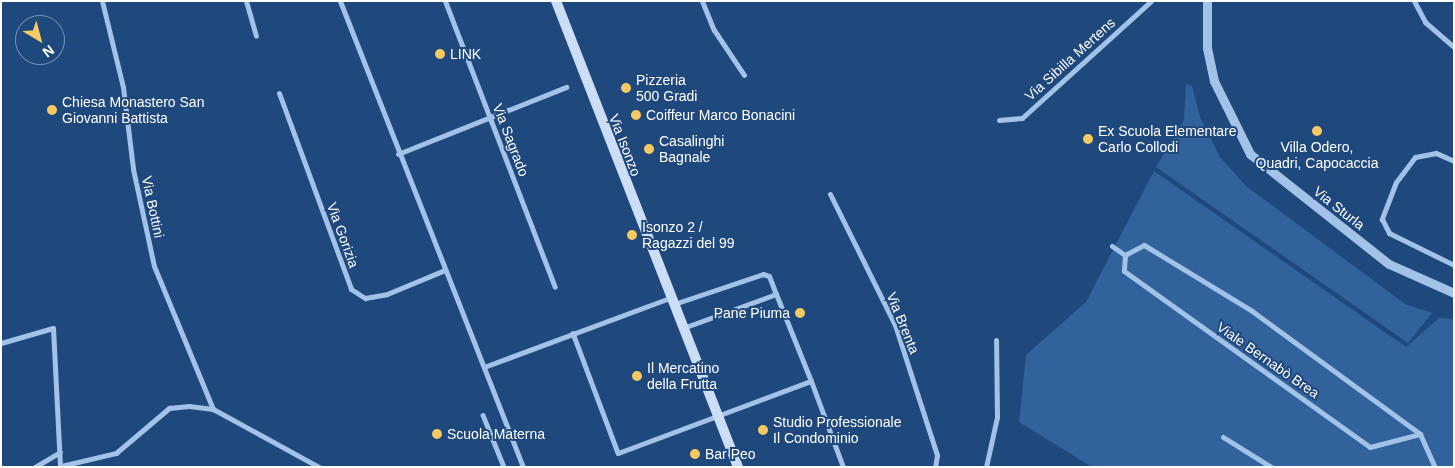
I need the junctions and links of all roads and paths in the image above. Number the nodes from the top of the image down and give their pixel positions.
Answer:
1 (102, 1) edge
2 (246, 1) edge
3 (340, 1) edge
4 (445, 1) edge
5 (556, 1) edge
6 (702, 1) edge
7 (1207, 1) edge
8 (1414, 1) edge
9 (1150, 2) edge
10 (256, 36) dead end
11 (1454, 47) edge
12 (744, 75) dead end
13 (566, 87) dead end
14 (280, 94) dead end
15 (490, 118) junction
16 (999, 120) dead end
17 (398, 154) junction
18 (1454, 161) edge
19 (830, 194) dead end
20 (1112, 246) dead end
21 (1125, 255) junction
22 (1454, 265) edge
23 (444, 270) junction
24 (555, 287) dead end
25 (1454, 292) edge
26 (776, 294) junction
27 (671, 302) junction
28 (682, 328) junction
29 (573, 333) junction
30 (996, 340) dead end
31 (1, 343) edge
32 (484, 367) junction
33 (811, 381) junction
34 (213, 409) junction
35 (483, 415) dead end
36 (718, 416) junction
37 (1420, 434) junction
38 (1223, 437) dead end
39 (60, 452) junction
40 (618, 453) joint
41 (60, 466) edge
42 (35, 467) edge
43 (319, 467) edge
44 (504, 467) edge
45 (523, 467) edge
46 (738, 467) edge
47 (843, 467) edge
48 (935, 467) edge
49 (986, 467) edge
50 (1272, 467) edge
51 (1435, 467) edge

1 - 34 street, Via Bottini
2 - 10 street
3 - 17 street
4 - 15 street, Via Sagrado
5 - 27 main road, Via Isonzo
6 - 12 street
7 - 25 street, Via Sturla
8 - 11 street
9 - 16 street, Via Sibilla Mertens
13 - 15 street
14 - 23 street, Via Gorizia
15 - 17 street
15 - 24 street, Via Sagrado
17 - 23 street
18 - 22 street
19 - 48 street, Via Brenta
20 - 21 street
21 - 37 street, Viale Bernabò Brea
21 - 37 street, Viale Bernabò Brea
23 - 32 street
26 - 27 street
26 - 28 street
26 - 33 street
27 - 28 main road, Via Isonzo
27 - 29 street
28 - 36 main road, Via Isonzo
29 - 32 street
29 - 40 street
30 - 49 street
31 - 39 street
32 - 45 street
33 - 36 street
33 - 47 street
34 - 41 street
34 - 43 street
35 - 44 street
36 - 40 street
36 - 46 main road, Via Isonzo
37 - 51 street, Viale Bernabò Brea
38 - 50 street
39 - 41 street
39 - 42 street

